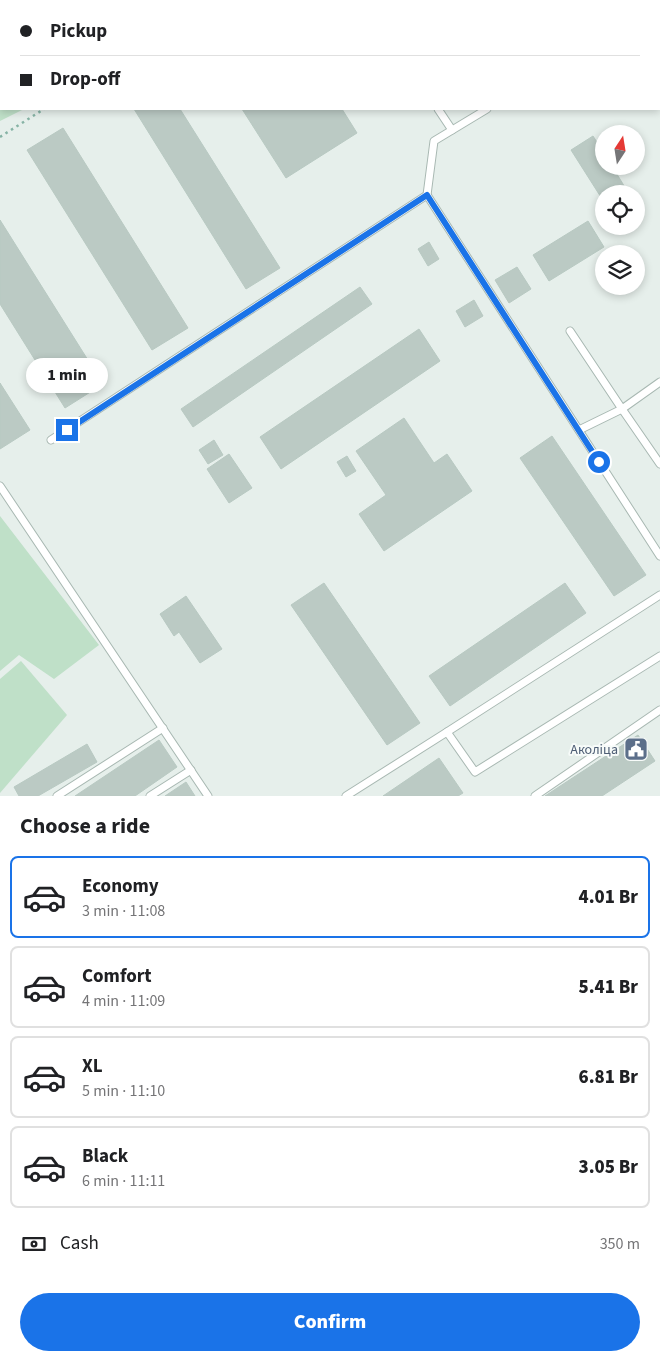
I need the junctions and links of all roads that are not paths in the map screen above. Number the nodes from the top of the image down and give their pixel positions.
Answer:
1 (439, 110) edge
2 (485, 110) edge
3 (452, 130) junction
4 (427, 195) junction
5 (570, 331) dead end
6 (660, 382) edge
7 (622, 409) junction
8 (579, 430) junction
9 (50, 440) dead end
10 (660, 464) edge
11 (0, 486) edge
12 (660, 556) edge
13 (660, 595) edge
14 (660, 656) edge
15 (660, 710) edge
16 (162, 728) junction
17 (447, 732) junction
18 (191, 770) junction
19 (57, 796) edge
20 (150, 796) edge
21 (208, 796) edge
22 (346, 796) edge
23 (535, 796) edge

1 - 3 lane
2 - 3 lane
3 - 4 lane
4 - 8 lane
4 - 9 lane
5 - 7 lane
6 - 7 lane
7 - 8 lane
7 - 10 lane
8 - 12 lane
11 - 16 lane
13 - 17 lane
14 - 17 lane
15 - 23 lane
16 - 18 lane
16 - 19 lane
17 - 22 lane
18 - 20 lane
18 - 21 lane

